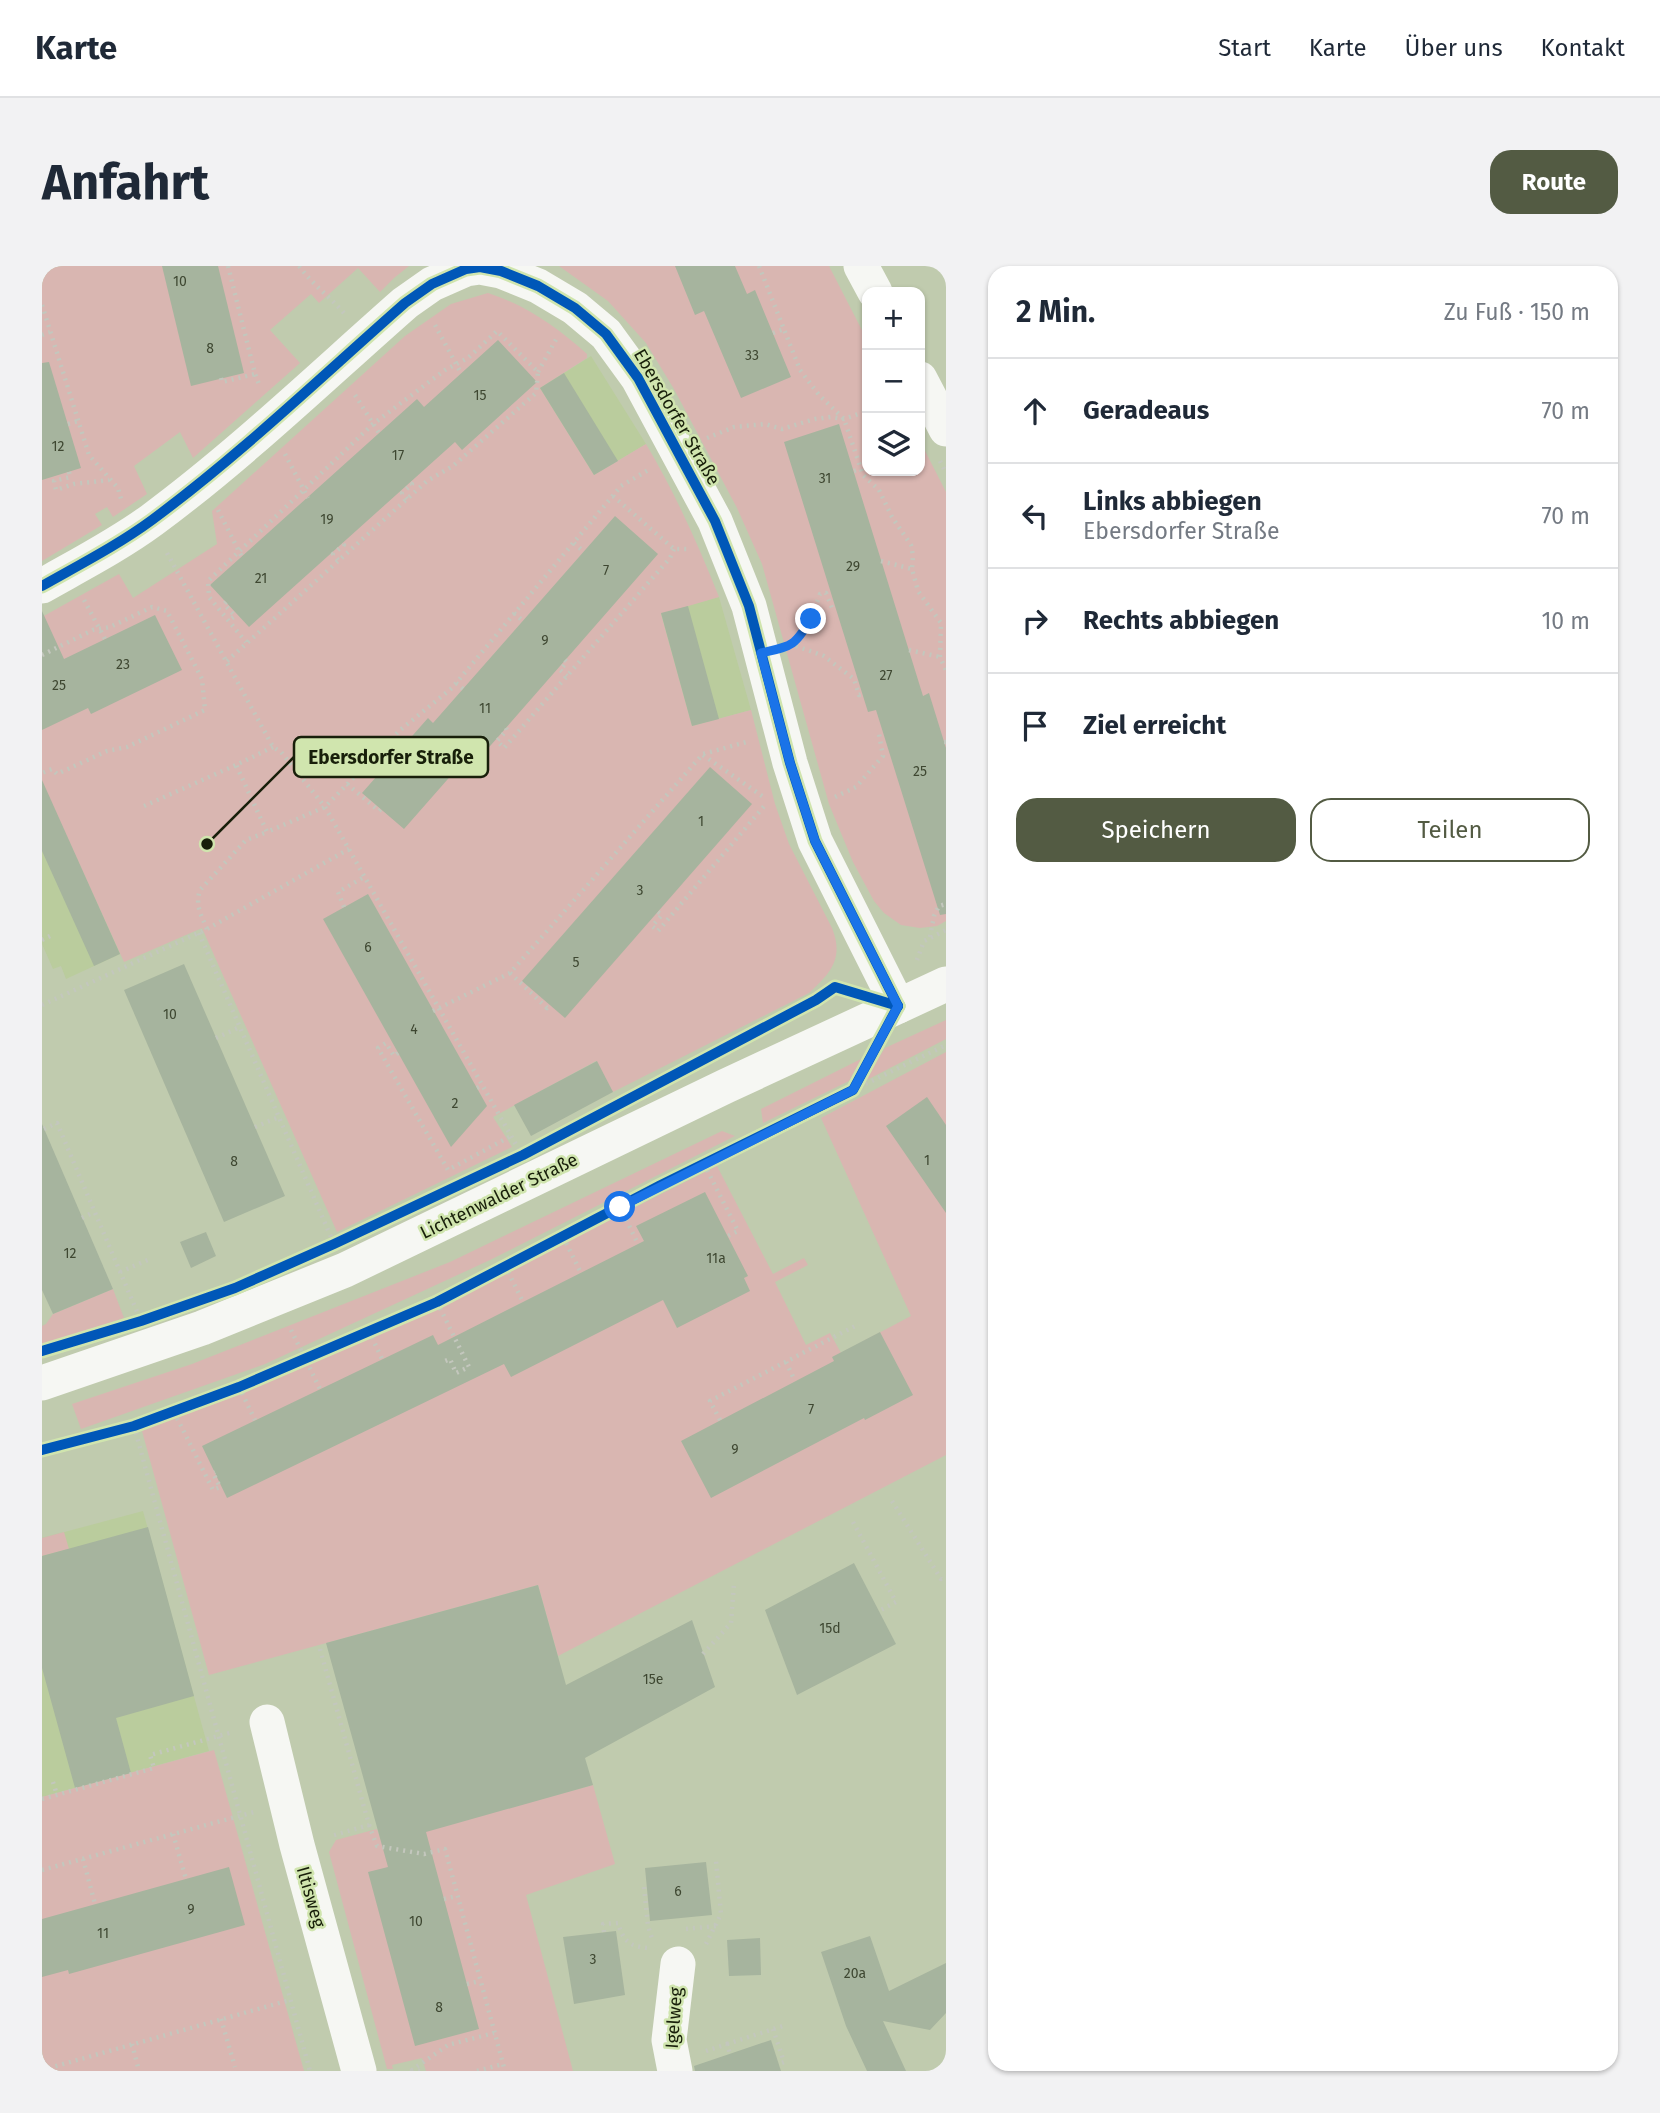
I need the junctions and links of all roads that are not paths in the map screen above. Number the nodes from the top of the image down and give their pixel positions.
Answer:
1 (861, 266) edge
2 (872, 287) edge
3 (925, 389) edge
4 (946, 429) edge
5 (55, 579) edge
6 (946, 984) edge
7 (898, 1006) junction
8 (42, 1383) edge
9 (267, 1723) dead end
10 (678, 1964) road end
11 (359, 2071) edge
12 (675, 2071) edge

1 - 2 street
3 - 4 street
5 - 7 street, Ebersdorfer Straße
6 - 7 street, Lichtenwalder Straße
7 - 8 street, Lichtenwalder Straße
9 - 11 street, Iltisweg
10 - 12 street, Igelweg

